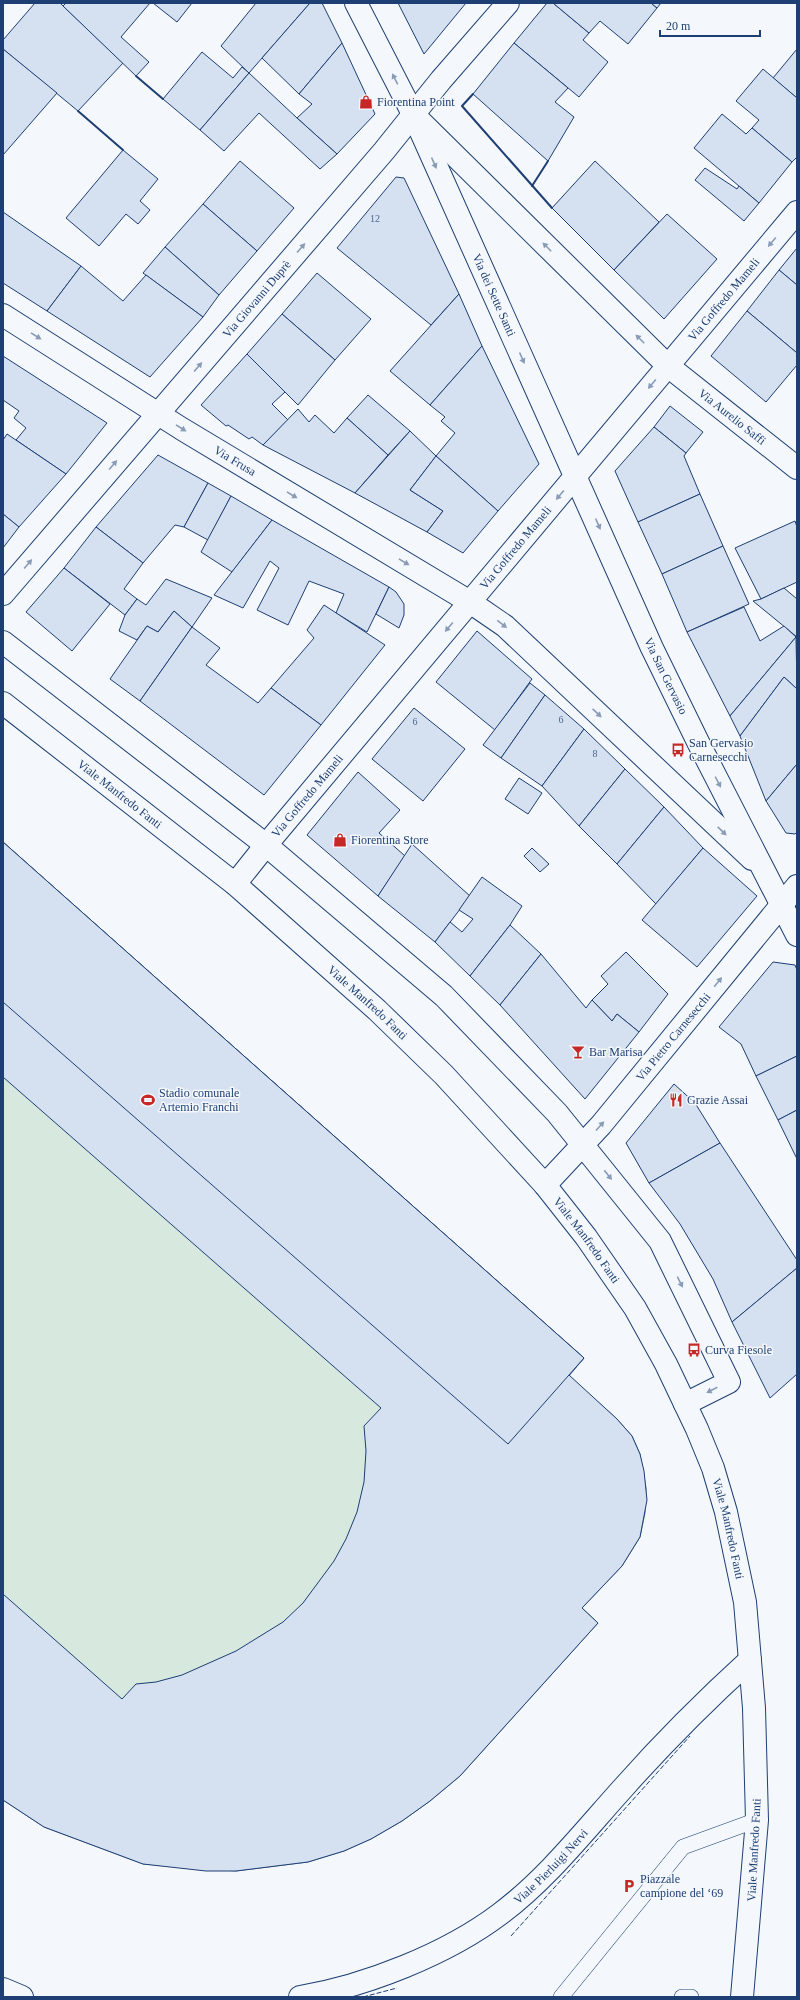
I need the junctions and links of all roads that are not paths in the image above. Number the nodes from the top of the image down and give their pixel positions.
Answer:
1 (356, 3) edge
2 (508, 3) edge
3 (413, 114) junction
4 (797, 212) edge
5 (3, 315) edge
6 (668, 366) junction
7 (158, 414) junction
8 (797, 468) edge
9 (576, 476) junction
10 (3, 594) edge
11 (470, 602) junction
12 (3, 642) edge
13 (3, 703) edge
14 (266, 845) junction
15 (765, 872) junction
16 (235, 884) junction
17 (797, 886) edge
18 (782, 904) junction
19 (797, 935) edge
20 (583, 1144) junction
21 (545, 1185) junction
22 (685, 1404) junction
23 (750, 1660) junction
24 (757, 1820) junction
25 (3, 1989) edge
26 (22, 1997) edge
27 (300, 1997) edge
28 (561, 1997) edge
29 (682, 1997) edge
30 (691, 1997) edge
31 (742, 1997) edge

3 -> 1 street, Via dei Sette Santi
2 - 3 street, Via Giovanni Duprè
6 -> 3 street, Via dei Sette Santi
7 -> 3 street, Via Giovanni Duprè
3 -> 9 street, Via dei Sette Santi
4 -> 6 street, Via Goffredo Mameli
5 -> 7 street, Via Frusa
6 - 8 street, Via Aurelio Saffi
6 -> 9 street, Via Goffredo Mameli
10 -> 7 street, Via Giovanni Duprè
7 -> 11 street, Via Frusa
9 -> 11 street, Via Goffredo Mameli
9 -> 15 street, Via San Gervasio
11 -> 14 street, Via Goffredo Mameli
11 -> 15 street, Via San Gervasio
12 - 14 street
13 - 16 street, Viale Manfredo Fanti
14 - 16 street, Via Goffredo Mameli
14 - 20 street
15 - 18 street, Via San Gervasio
16 - 21 street, Viale Manfredo Fanti
17 - 18 street, Via Pietro Carnesecchi
18 - 19 street, Via San Gervasio
20 -> 18 street, Via Pietro Carnesecchi
20 - 21 street, Via Pietro Carnesecchi
20 -> 22 street
21 - 22 street, Viale Manfredo Fanti
22 - 23 street, Viale Manfredo Fanti
23 - 24 street, Viale Manfredo Fanti
23 - 27 street, Viale Pierluigi Nervi
24 - 28 lane
24 - 31 street, Viale Manfredo Fanti
25 - 26 street
29 - 30 lane

